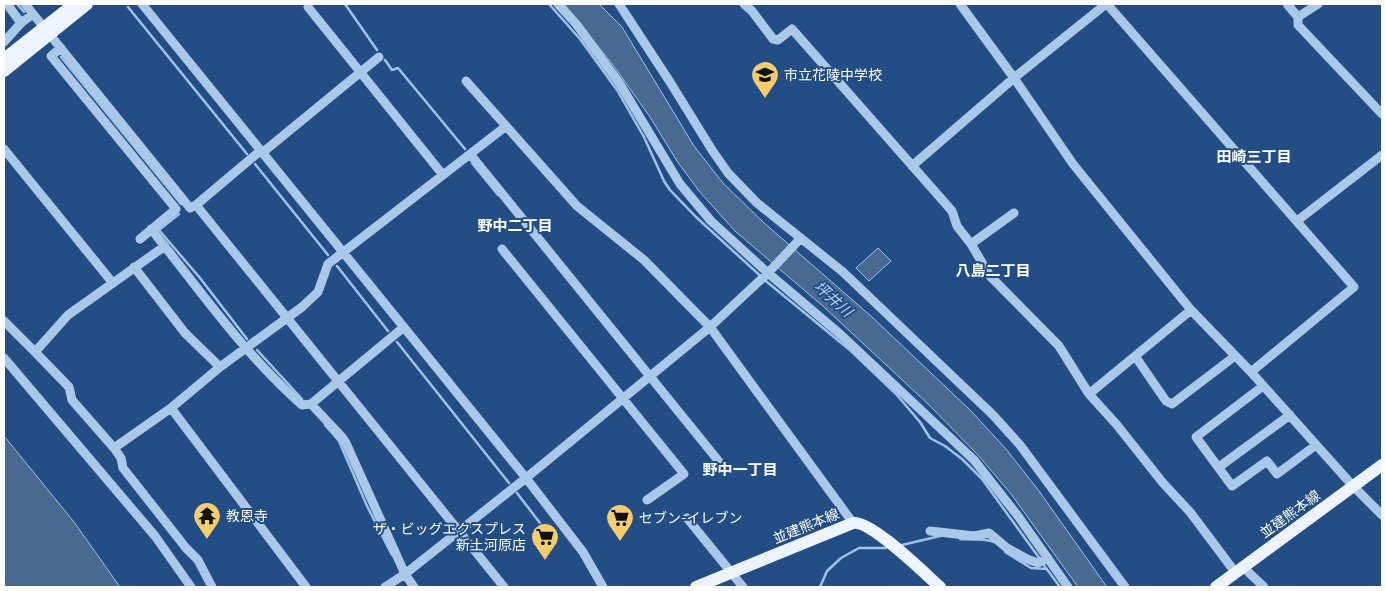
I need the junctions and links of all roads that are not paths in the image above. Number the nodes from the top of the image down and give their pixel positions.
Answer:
1 (7, 4) edge
2 (25, 4) edge
3 (74, 4) edge
4 (87, 4) edge
5 (142, 4) edge
6 (558, 4) edge
7 (620, 4) edge
8 (744, 4) edge
9 (960, 4) edge
10 (1106, 4) edge
11 (1287, 4) edge
12 (1318, 4) edge
13 (308, 7) dead end
14 (33, 14) junction
15 (1298, 17) junction
16 (22, 23) junction
17 (47, 31) junction
18 (4, 42) edge
19 (61, 48) junction
20 (18, 54) junction
21 (379, 57) dead end
22 (4, 60) edge
23 (4, 71) edge
24 (361, 72) junction
25 (1014, 78) junction
26 (466, 81) dead end
27 (1382, 114) edge
28 (505, 127) junction
29 (4, 149) edge
30 (261, 152) junction
31 (470, 154) junction
32 (1382, 156) edge
33 (912, 166) junction
34 (443, 175) junction
35 (193, 206) junction
36 (176, 209) junction
37 (1014, 212) dead end
38 (1297, 222) junction
39 (151, 229) junction
40 (140, 239) dead end
41 (797, 241) junction
42 (971, 244) junction
43 (165, 246) junction
44 (502, 249) dead end
45 (342, 252) junction
46 (134, 267) junction
47 (770, 271) junction
48 (112, 282) junction
49 (1191, 310) junction
50 (287, 319) junction
51 (4, 321) edge
52 (404, 327) junction
53 (710, 327) junction
54 (4, 328) edge
55 (19, 337) junction
56 (246, 348) junction
57 (35, 352) junction
58 (1135, 356) junction
59 (1235, 356) junction
60 (4, 358) edge
61 (220, 367) junction
62 (1251, 372) junction
63 (650, 375) junction
64 (339, 381) junction
65 (1263, 386) junction
66 (1089, 394) junction
67 (624, 398) junction
68 (311, 404) junction
69 (172, 408) junction
70 (1290, 415) junction
71 (1316, 445) junction
72 (114, 448) junction
73 (1382, 465) edge
74 (1218, 468) junction
75 (725, 469) dead end
76 (526, 478) junction
77 (1353, 486) junction
78 (647, 500) dead end
79 (1382, 515) edge
80 (687, 518) dead end
81 (853, 523) junction
82 (460, 530) junction
83 (930, 531) dead end
84 (1048, 558) junction
85 (1239, 570) junction
86 (730, 573) junction
87 (405, 574) junction
88 (191, 587) edge
89 (212, 587) edge
90 (306, 587) edge
91 (385, 587) edge
92 (414, 587) edge
93 (504, 587) edge
94 (603, 587) edge
95 (696, 587) edge
96 (743, 587) edge
97 (940, 587) edge
98 (1068, 587) edge
99 (1125, 587) edge
100 (1216, 587) edge
101 (1264, 587) edge

1 - 16 street
2 - 14 street
3 - 17 main road
4 - 17 main road
5 - 30 street
6 - 47 street
7 - 41 street
8 - 33 street
9 - 25 street
10 - 25 street
10 - 38 street
11 - 15 street
12 - 15 street
13 - 24 street
14 - 16 street
14 - 17 street
15 - 27 street
16 - 18 street
17 - 19 street
17 - 20 main road
19 - 35 street
19 - 36 street
20 - 22 main road
20 - 23 main road
21 - 24 street
24 - 30 street
24 - 34 street
25 - 33 street
25 - 49 street
26 - 28 street
28 - 31 street
28 - 53 street
29 - 48 street
30 - 35 street
30 - 45 street
31 - 34 street
31 - 63 street
32 - 38 street
33 - 42 street
34 - 45 street
35 - 36 street
35 - 50 street
36 - 39 street
37 - 42 street
38 - 62 street
39 - 40 street
39 - 43 street
41 - 47 street
41 - 99 street
42 - 66 street
43 - 46 street
43 - 56 street
44 - 67 street
45 - 50 street
45 - 52 street
46 - 48 street
46 - 61 street
47 - 53 street
47 - 84 street
48 - 57 street
49 - 58 street
49 - 59 street
50 - 56 street
50 - 64 street
51 - 55 street
52 - 64 street
52 - 76 street
53 - 63 street
53 - 81 street
54 - 55 street
55 - 57 street
56 - 61 street
56 - 68 street
57 - 72 street
58 - 59 street
58 - 66 street
59 - 62 street
60 - 88 street
61 - 69 street
62 - 65 street
63 - 67 street
63 - 75 street
64 - 68 street
64 - 82 street
65 - 70 street
65 - 74 street
66 - 85 street
67 - 76 street
67 - 78 street
68 - 87 street
69 - 72 street
69 - 90 street
70 - 71 street
70 - 74 street
71 - 74 street
71 - 77 street
72 - 89 street
73 - 77 main road, 並建熊本線
76 - 82 street
76 - 94 street
77 - 79 street
77 - 85 main road, 並建熊本線
80 - 86 street
81 - 86 main road, 並建熊本線
81 - 97 main road, 並建熊本線
82 - 87 street
82 - 93 street
83 - 84 street
84 - 98 street
85 - 100 main road, 並建熊本線
85 - 101 street
86 - 95 main road, 並建熊本線
86 - 96 street
87 - 91 street
87 - 92 street

